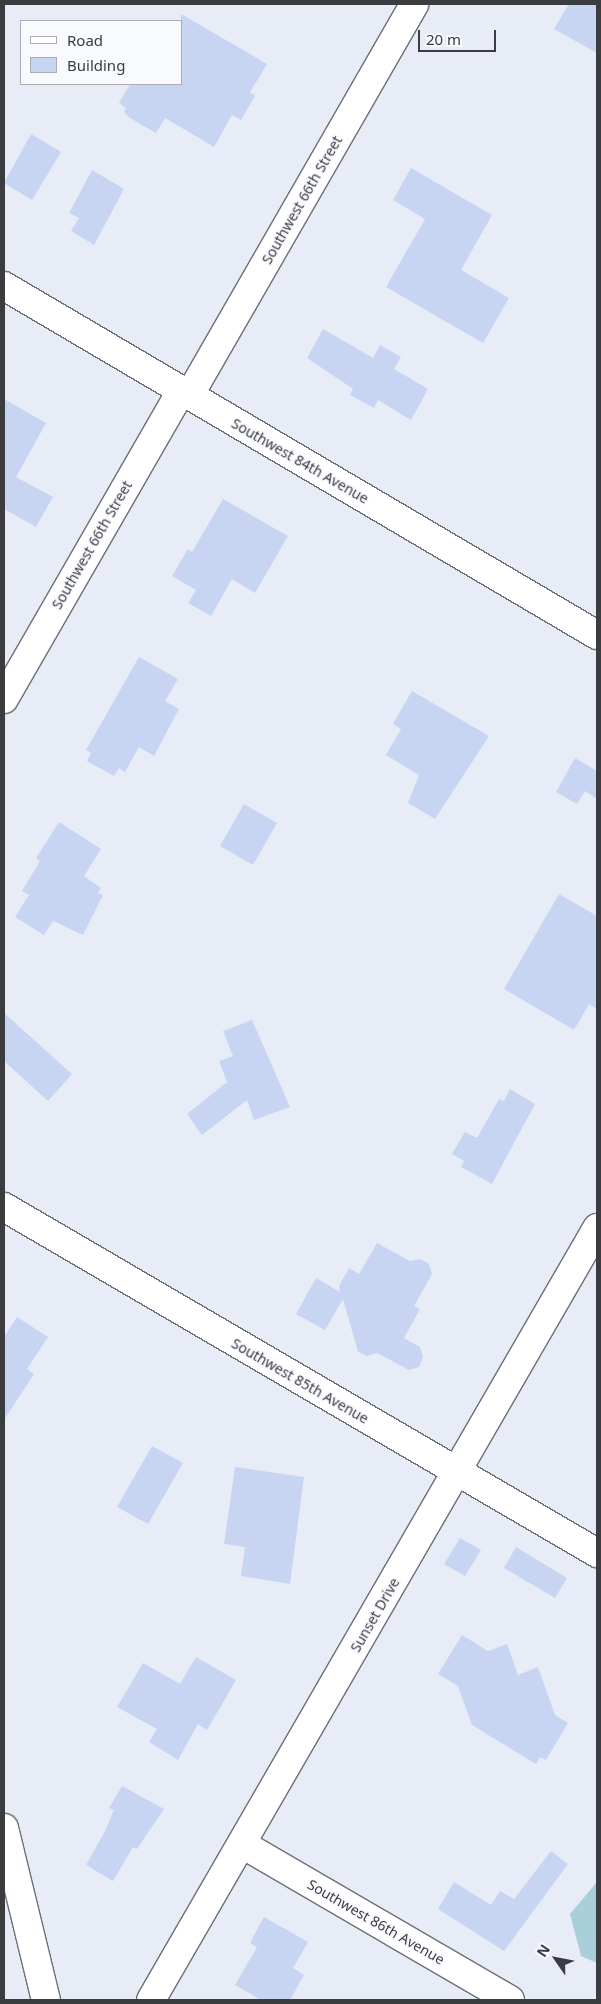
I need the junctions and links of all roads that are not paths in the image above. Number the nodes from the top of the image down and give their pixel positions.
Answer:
1 (414, 4) edge
2 (4, 286) edge
3 (185, 394) junction
4 (597, 635) edge
5 (4, 699) edge
6 (4, 1207) edge
7 (597, 1228) edge
8 (457, 1472) junction
9 (597, 1553) edge
10 (4, 1828) edge
11 (242, 1844) junction
12 (46, 2000) edge
13 (151, 2000) edge
14 (510, 2000) edge

1 - 3 street, Southwest 66th Street
2 - 3 street, Southwest 84th Avenue
3 - 4 street, Southwest 84th Avenue
3 - 5 street, Southwest 66th Street
6 - 8 street, Southwest 85th Avenue
7 - 8 street, Sunset Drive
8 - 9 street, Southwest 85th Avenue
8 - 11 street, Sunset Drive
10 - 12 street
11 - 13 street, Sunset Drive
11 - 14 street, Southwest 86th Avenue

